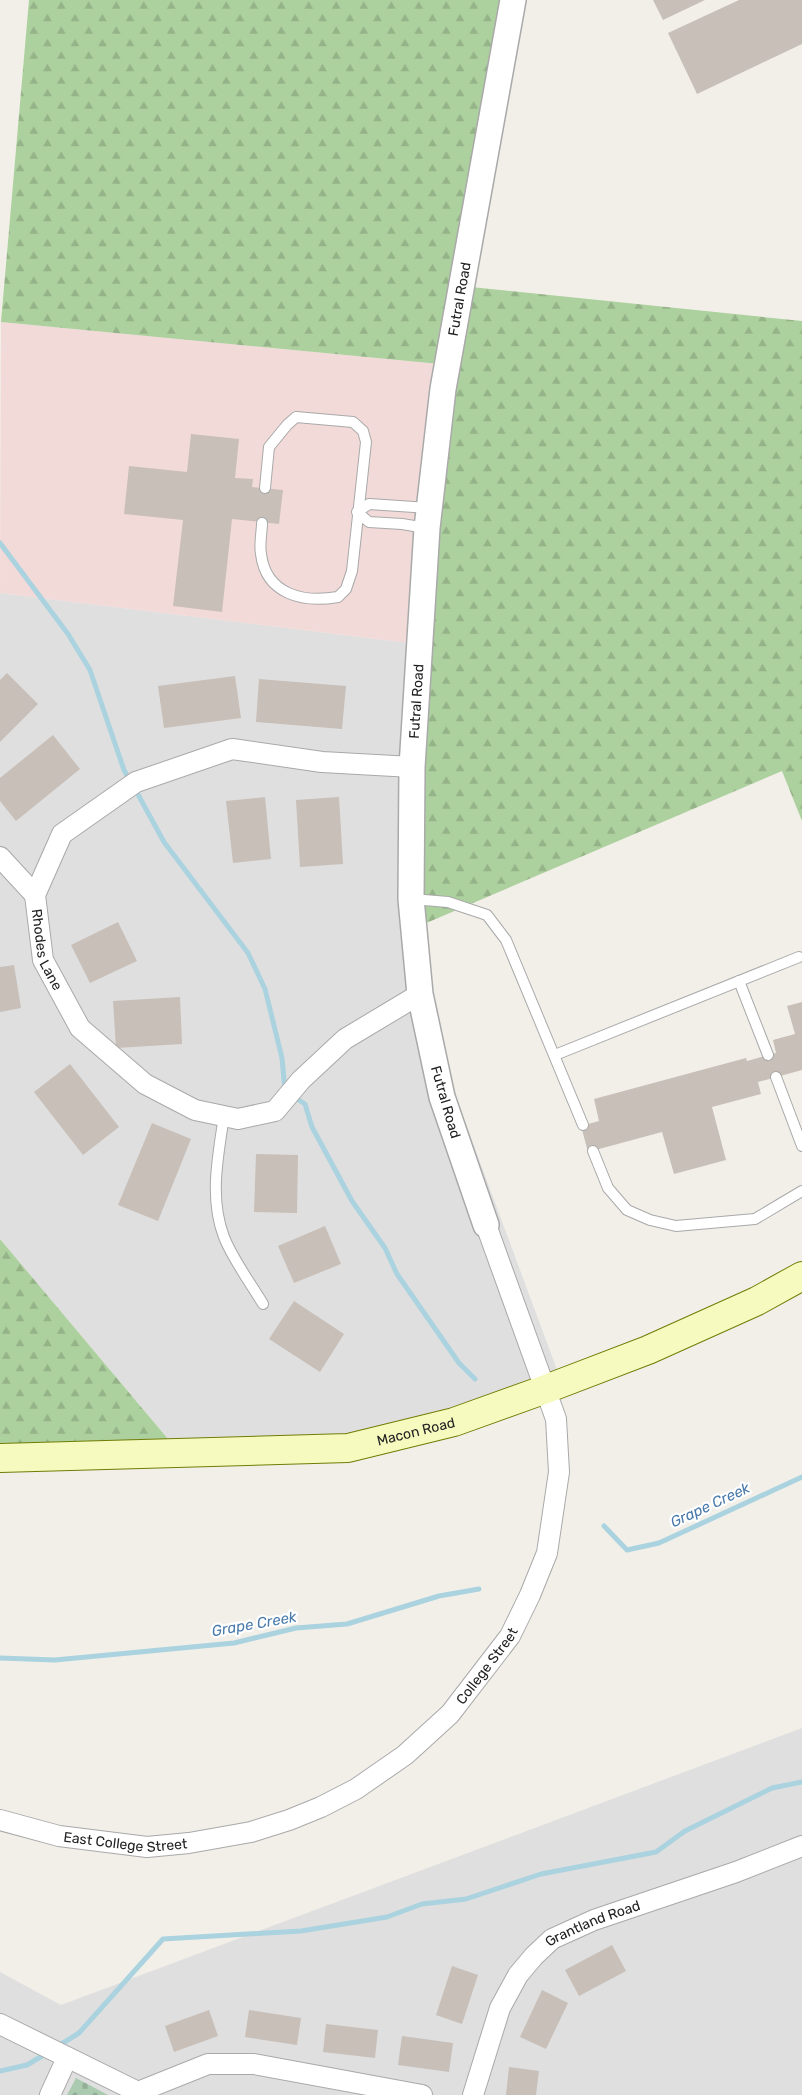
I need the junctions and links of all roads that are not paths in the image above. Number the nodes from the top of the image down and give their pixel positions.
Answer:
1 (513, 0) edge
2 (265, 488) dead end
3 (358, 512) junction
4 (428, 518) junction
5 (262, 522) dead end
6 (412, 767) junction
7 (0, 857) edge
8 (35, 895) junction
9 (411, 899) junction
10 (799, 957) dead end
11 (739, 981) junction
12 (420, 994) junction
13 (555, 1055) junction
14 (768, 1055) dead end
15 (776, 1077) dead end
16 (224, 1116) junction
17 (583, 1125) dead end
18 (802, 1146) edge
19 (593, 1151) dead end
20 (802, 1191) edge
21 (486, 1225) joint
22 (802, 1276) edge
23 (263, 1304) dead end
24 (546, 1389) junction
25 (0, 1458) edge
26 (0, 1820) edge
27 (251, 1832) joint
28 (802, 1846) edge
29 (0, 2024) edge
30 (67, 2058) junction
31 (141, 2094) edge
32 (50, 2095) edge
33 (422, 2095) edge
34 (473, 2095) edge

1 - 4 street, Futral Road
2 - 3 lane
3 - 4 lane
3 - 4 lane
3 - 5 lane
4 - 6 street, Futral Road
6 - 8 street, Rhodes Lane
6 - 9 street, Futral Road
7 - 8 street
8 - 16 street, Rhodes Lane
9 - 12 street, Futral Road
9 - 13 lane
10 - 11 lane
11 - 13 lane
11 - 14 lane
12 - 16 street, Rhodes Lane
12 - 21 street, Futral Road
13 - 17 lane
15 - 18 lane
16 - 23 lane
19 - 20 lane
21 - 24 street, Futral Road
22 - 24 main road, Macon Road
24 - 25 main road, Macon Road
24 - 27 street, College Street
26 - 27 street, East College Street
28 - 34 street, Grantland Road
29 - 30 street
30 - 31 street
30 - 32 street
31 - 33 street

